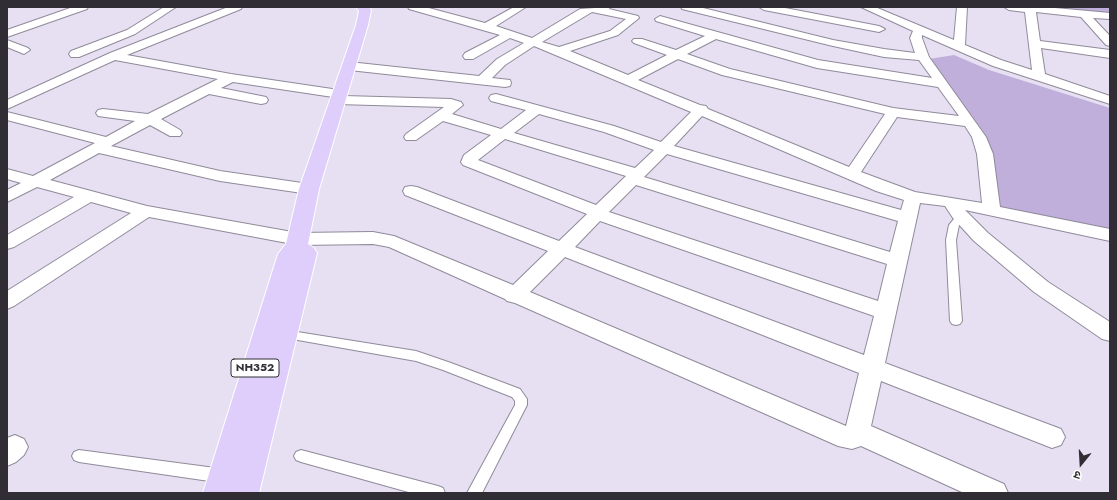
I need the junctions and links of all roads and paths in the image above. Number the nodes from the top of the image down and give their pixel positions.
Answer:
1 (83, 7) edge
2 (171, 7) edge
3 (219, 7) edge
4 (362, 7) edge
5 (413, 7) edge
6 (521, 7) edge
7 (686, 7) edge
8 (769, 7) edge
9 (866, 7) edge
10 (962, 7) edge
11 (1009, 7) edge
12 (234, 8) edge
13 (602, 9) edge
14 (885, 9) edge
15 (1030, 9) junction
16 (835, 11) dead end
17 (1084, 14) junction
18 (1110, 16) edge
19 (821, 18) junction
20 (660, 19) dead end
21 (487, 27) junction
22 (879, 30) dead end
23 (922, 30) junction
24 (7, 34) edge
25 (509, 34) junction
26 (715, 35) junction
27 (638, 41) dead end
28 (535, 42) junction
29 (7, 43) edge
30 (1110, 43) edge
31 (959, 47) junction
32 (1035, 49) junction
33 (24, 50) dead end
34 (559, 51) junction
35 (75, 54) dead end
36 (1110, 54) edge
37 (114, 56) junction
38 (469, 56) dead end
39 (678, 56) junction
40 (923, 57) junction
41 (349, 66) junction
42 (1110, 66) edge
43 (231, 78) junction
44 (1039, 78) junction
45 (482, 80) junction
46 (630, 80) junction
47 (505, 83) dead end
48 (940, 83) junction
49 (208, 90) junction
50 (7, 95) edge
51 (338, 97) junction
52 (21, 98) junction
53 (496, 98) dead end
54 (261, 100) dead end
55 (1110, 100) edge
56 (7, 105) edge
57 (701, 109) junction
58 (537, 110) junction
59 (893, 112) junction
60 (102, 113) dead end
61 (7, 116) edge
62 (442, 116) junction
63 (150, 119) junction
64 (970, 122) junction
65 (175, 134) dead end
66 (504, 134) junction
67 (411, 137) dead end
68 (103, 145) junction
69 (664, 148) junction
70 (7, 174) edge
71 (852, 174) junction
72 (635, 177) junction
73 (35, 183) junction
74 (309, 189) junction
75 (411, 190) dead end
76 (88, 196) junction
77 (7, 197) edge
78 (913, 197) junction
79 (956, 209) junction
80 (146, 211) junction
81 (992, 211) junction
82 (598, 213) junction
83 (908, 218) junction
84 (1110, 235) edge
85 (297, 243) junction
86 (7, 244) edge
87 (562, 248) junction
88 (898, 261) junction
89 (514, 296) junction
90 (7, 301) edge
91 (886, 312) junction
92 (956, 321) dead end
93 (1110, 333) edge
94 (285, 334) junction
95 (872, 368) junction
96 (857, 432) junction
97 (1052, 437) dead end
98 (79, 456) dead end
99 (301, 456) dead end
100 (233, 485) edge
101 (438, 493) edge
102 (474, 493) edge
103 (994, 493) edge

1 - 24 street
2 - 35 street
3 - 12 street
4 - 41 highway, NH352
5 - 21 street
6 - 21 street
7 - 40 street
8 - 19 street
9 - 14 street
10 - 31 street
11 - 15 street
12 - 37 street
13 - 28 street
13 - 34 street
14 - 23 street
15 - 17 street
15 - 32 street
16 - 19 street
17 - 18 street
17 - 30 street
19 - 22 street
20 - 26 street
21 - 25 street
23 - 31 street
23 - 40 street
25 - 28 street
25 - 38 street
26 - 39 street
26 - 48 street
27 - 39 street
28 - 34 street
28 - 45 street
29 - 33 street
31 - 44 street
32 - 36 street
32 - 42 street
32 - 44 street
34 - 46 street
37 - 43 street
37 - 52 street
39 - 46 street
39 - 59 street
40 - 48 street
41 - 45 street
41 - 51 highway, NH352
43 - 49 street
43 - 51 street
44 - 55 street
45 - 47 street
46 - 57 street
48 - 64 street
49 - 54 street
49 - 63 street
50 - 52 street
51 - 62 street
51 - 74 highway, NH352
52 - 56 street
53 - 58 street
57 - 69 street
57 - 71 street
58 - 66 street
58 - 69 street
59 - 64 street
59 - 71 street
60 - 63 street
61 - 68 street
62 - 66 street
62 - 67 street
63 - 65 street
63 - 68 street
64 - 81 street
66 - 72 street
66 - 82 street
68 - 73 street
68 - 74 street
69 - 72 street
69 - 83 street
70 - 73 street
71 - 78 street
72 - 82 street
72 - 88 street
73 - 76 street
73 - 77 street
74 - 85 highway, NH352
75 - 87 street
76 - 80 street
76 - 86 street
78 - 79 street
78 - 83 street
79 - 81 street
79 - 92 lane
79 - 93 street
80 - 85 street
80 - 90 street
81 - 84 street
82 - 87 street
82 - 91 street
83 - 88 street
85 - 89 street
85 - 94 highway, NH352
85 - 100 highway, NH352
87 - 89 street
87 - 95 street
88 - 91 street
89 - 96 street
91 - 95 street
94 - 100 highway, NH352
94 - 102 lane
95 - 96 street
95 - 97 street
96 - 103 street
98 - 100 lane
99 - 101 lane

